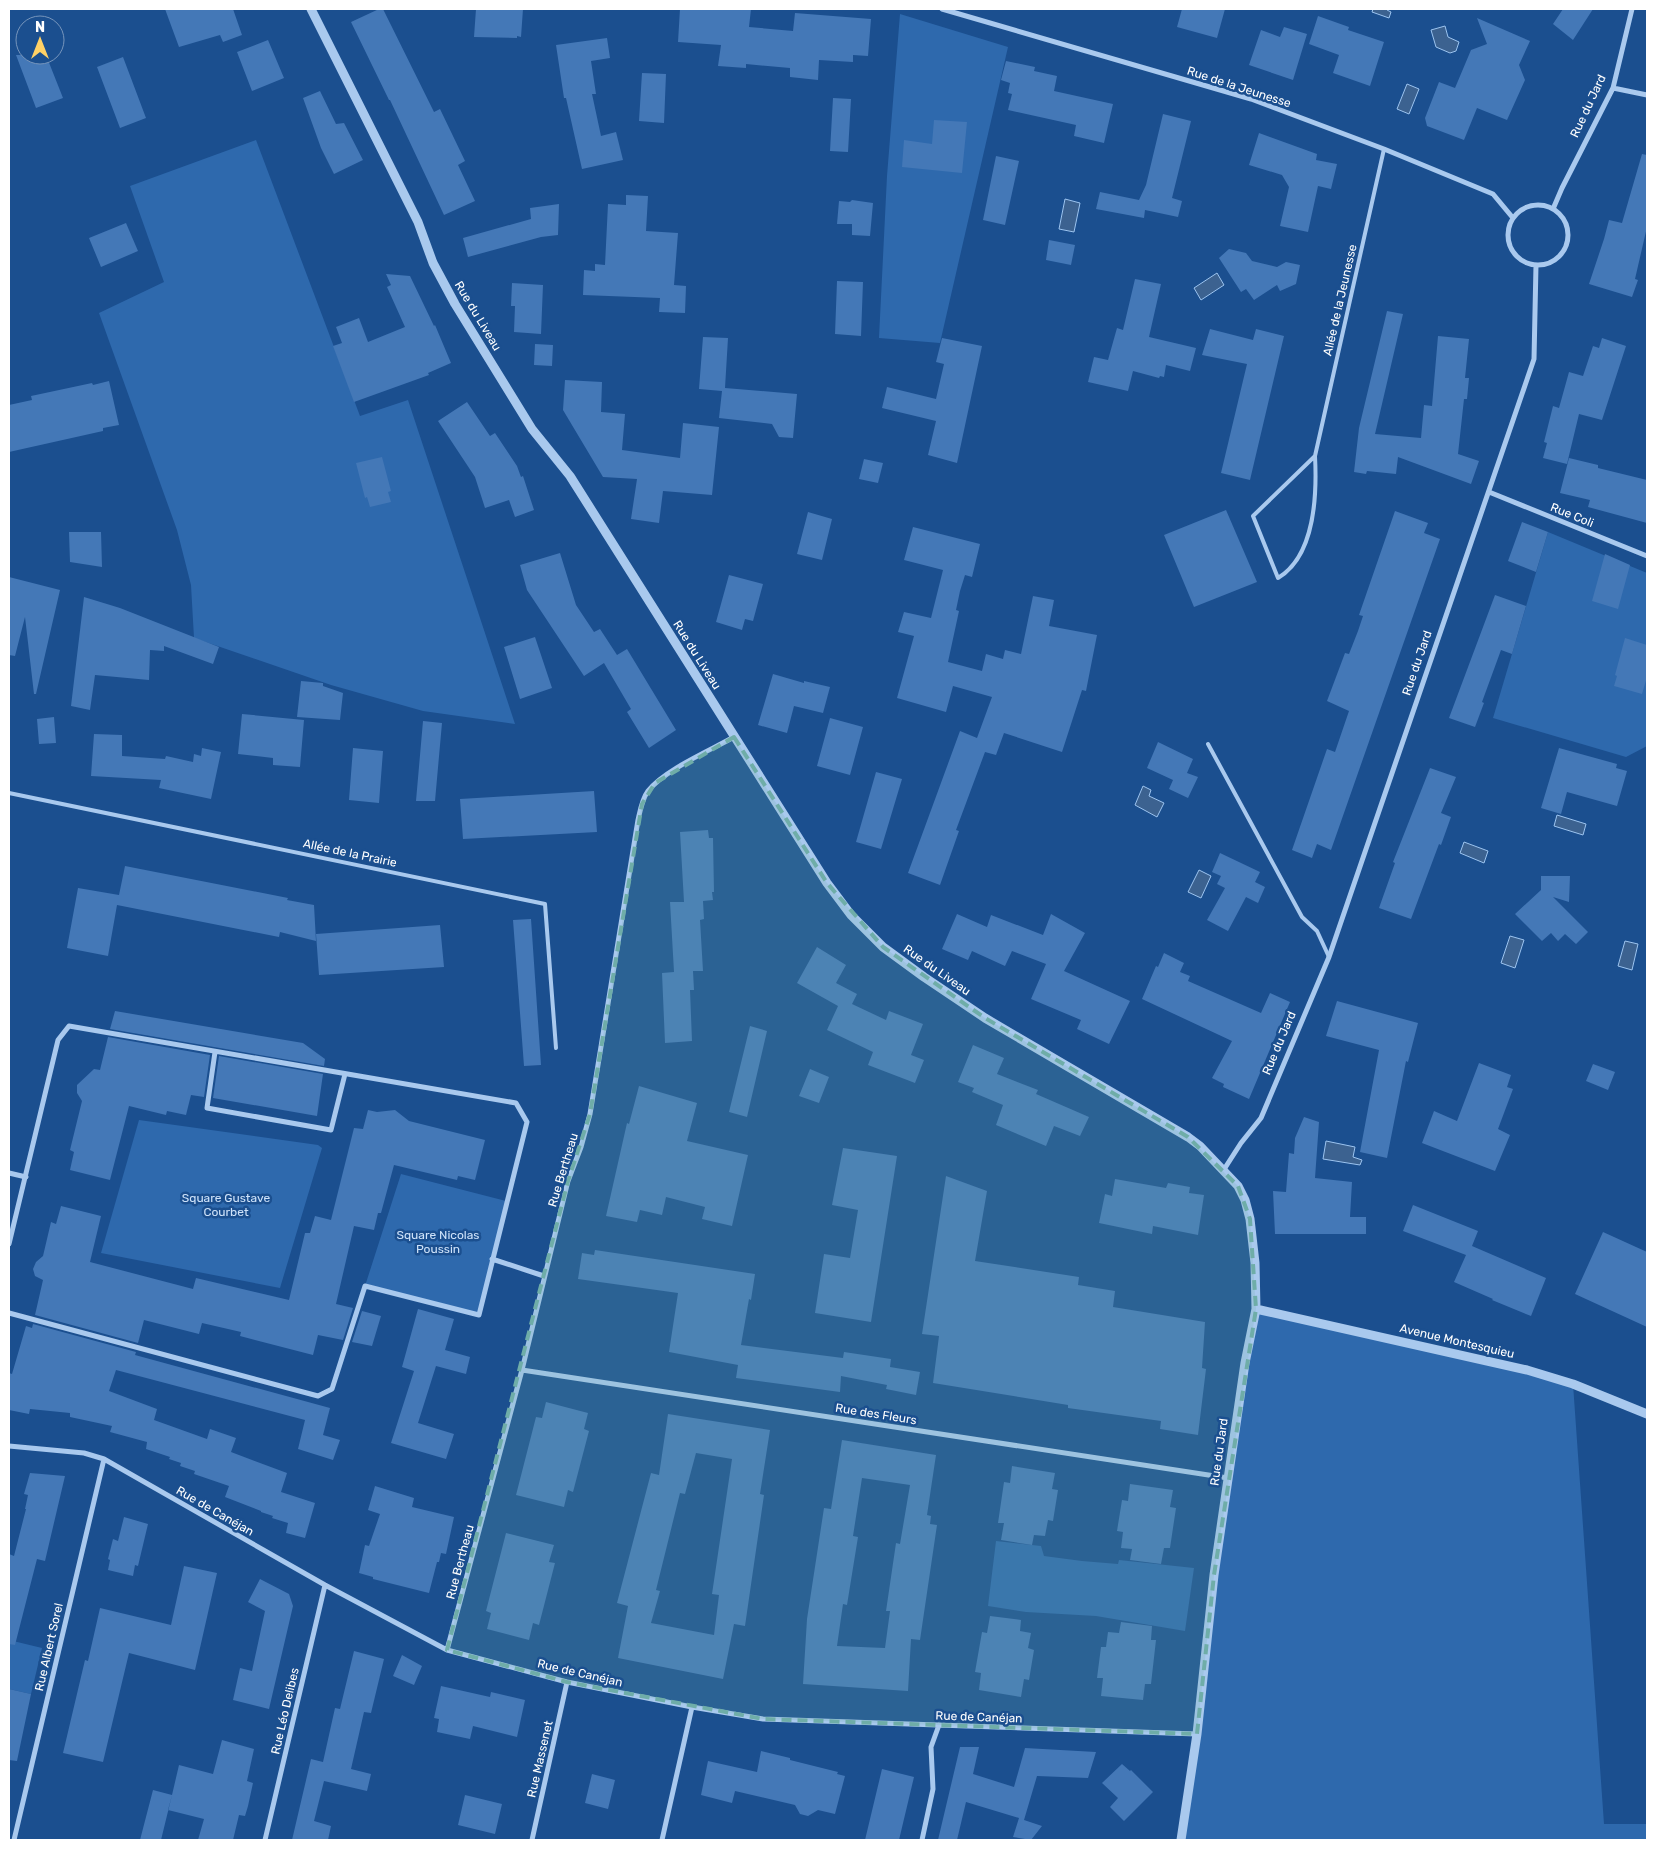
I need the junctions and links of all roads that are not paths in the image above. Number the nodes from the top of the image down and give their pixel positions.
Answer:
1 (311, 9) edge
2 (942, 9) edge
3 (1632, 9) edge
4 (1613, 88) junction
5 (1647, 95) edge
6 (1384, 150) junction
7 (1553, 209) junction
8 (1513, 218) junction
9 (1536, 265) junction
10 (1315, 456) junction
11 (1489, 492) junction
12 (1647, 556) edge
13 (734, 737) junction
14 (1208, 744) dead end
15 (9, 793) edge
16 (1329, 957) junction
17 (556, 1048) dead end
18 (215, 1052) junction
19 (345, 1074) junction
20 (1223, 1171) junction
21 (9, 1172) edge
22 (26, 1177) junction
23 (9, 1244) edge
24 (492, 1259) junction
25 (544, 1276) junction
26 (1256, 1308) junction
27 (9, 1313) edge
28 (522, 1370) junction
29 (1647, 1414) edge
30 (9, 1446) edge
31 (104, 1459) junction
32 (1228, 1478) junction
33 (325, 1585) junction
34 (447, 1650) junction
35 (567, 1682) junction
36 (692, 1707) junction
37 (939, 1725) junction
38 (1197, 1734) junction
39 (14, 1840) edge
40 (265, 1840) edge
41 (532, 1840) edge
42 (662, 1840) edge
43 (922, 1840) edge
44 (1181, 1840) edge

1 - 13 street, Rue du Liveau
2 - 6 street, Rue de la Jeunesse
3 - 4 street, Rue du Jard
4 - 5 street
4 - 7 street, Rue du Jard
6 - 8 street, Rue de la Jeunesse
6 - 10 lane, Allée de la Jeunesse
7 - 8 street
7 - 9 street
8 - 9 street
9 - 11 street, Rue du Jard
10 - 10 lane, Allée de la Jeunesse
11 - 12 street, Rue Coli
11 - 16 street, Rue du Jard
13 - 20 street, Rue du Liveau
13 - 25 street, Rue Bertheau
14 - 16 lane
15 - 17 lane, Allée de la Prairie
16 - 20 street, Rue du Jard
18 - 19 street
18 - 19 street
18 - 22 street
19 - 24 street
20 - 26 street, Rue du Jard
21 - 22 street
22 - 23 street
24 - 25 street
24 - 27 street
25 - 28 street, Rue Bertheau
26 - 29 street, Avenue Montesquieu
26 - 32 street, Rue du Jard
28 - 32 street, Rue des Fleurs
28 - 34 street, Rue Bertheau
30 - 31 street, Rue de Canéjan
31 - 33 street, Rue de Canéjan
31 - 39 street, Rue Albert Sorel
32 - 38 street, Rue du Jard
33 - 34 street, Rue de Canéjan
33 - 40 street, Rue Léo Delibes
34 - 35 street, Rue de Canéjan
35 - 36 street, Rue de Canéjan
35 - 41 street, Rue Massenet
36 - 37 street, Rue de Canéjan
36 - 42 street
37 - 38 street, Rue de Canéjan
37 - 43 street
38 - 44 street, Rue du Jard

